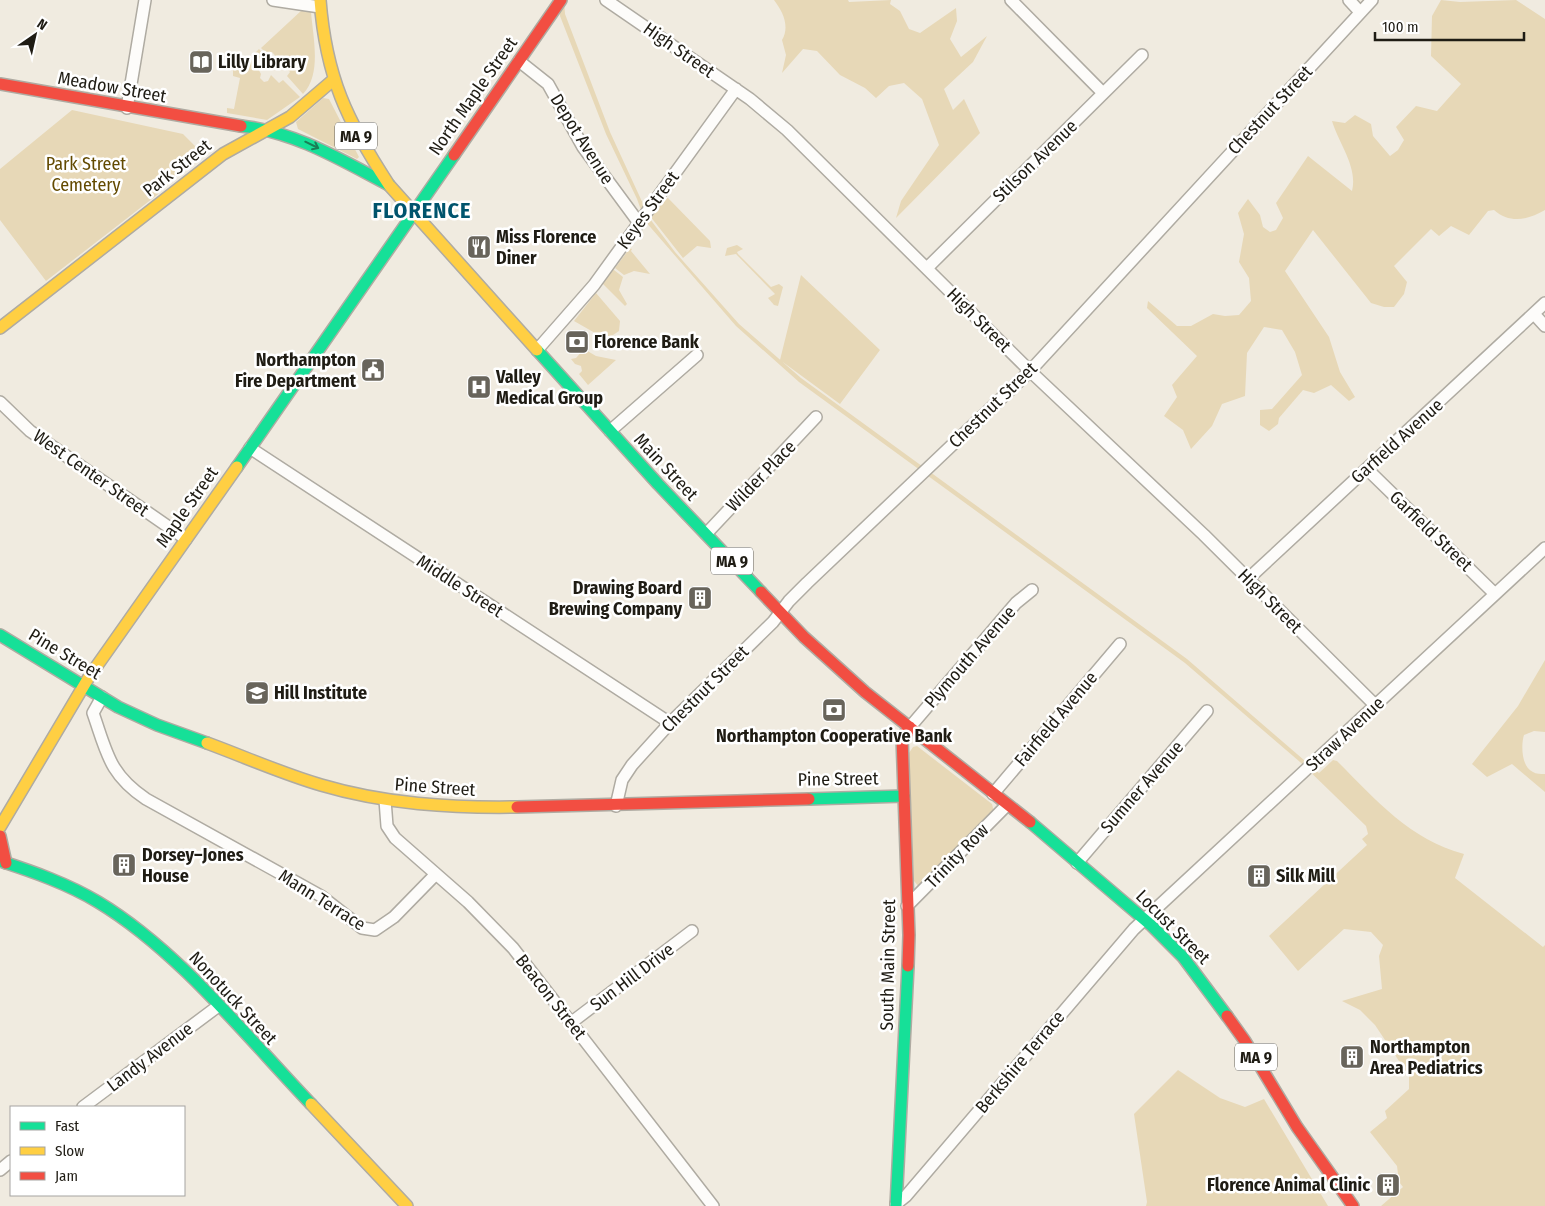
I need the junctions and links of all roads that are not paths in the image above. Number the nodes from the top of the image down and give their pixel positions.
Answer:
1 (145, 0) edge
2 (272, 0) edge
3 (561, 0) edge
4 (606, 0) edge
5 (1011, 0) edge
6 (1349, 0) edge
7 (1372, 0) edge
8 (320, 4) edge
9 (1360, 12) junction
10 (1142, 55) dead end
11 (519, 61) junction
12 (332, 81) junction
13 (1, 86) edge
14 (736, 89) junction
15 (1103, 94) junction
16 (127, 108) junction
17 (219, 124) junction
18 (267, 129) junction
19 (240, 143) junction
20 (390, 185) junction
21 (414, 213) junction
22 (639, 223) junction
23 (926, 268) junction
24 (1545, 303) edge
25 (1534, 314) junction
26 (1545, 326) edge
27 (0, 328) edge
28 (537, 350) junction
29 (697, 355) dead end
30 (1030, 370) junction
31 (0, 402) edge
32 (816, 417) dead end
33 (610, 431) junction
34 (250, 448) junction
35 (1366, 468) junction
36 (706, 534) junction
37 (186, 539) junction
38 (1545, 548) edge
39 (1248, 579) junction
40 (1032, 590) dead end
41 (1495, 594) junction
42 (781, 613) junction
43 (0, 635) edge
44 (1120, 644) dead end
45 (84, 686) junction
46 (102, 697) junction
47 (1375, 705) junction
48 (1207, 711) dead end
49 (670, 723) junction
50 (910, 727) junction
51 (993, 794) junction
52 (904, 796) junction
53 (385, 800) junction
54 (1007, 805) junction
55 (616, 806) junction
56 (0, 827) edge
57 (0, 836) edge
58 (3, 862) edge
59 (1077, 863) junction
60 (436, 874) junction
61 (907, 906) junction
62 (1144, 919) junction
63 (692, 931) dead end
64 (217, 1007) junction
65 (572, 1022) junction
66 (84, 1106) edge
67 (10, 1162) edge
68 (0, 1170) edge
69 (896, 1205) edge
70 (407, 1206) edge
71 (713, 1206) edge
72 (1353, 1206) edge

1 - 16 street
2 - 8 street
3 - 11 main road, North Maple Street
4 - 14 street, High Street
5 - 15 street
6 - 9 street
7 - 9 street, Chestnut Street
8 - 12 main road, MA 9
9 - 30 street, Chestnut Street
10 - 15 street, Stilson Avenue
11 - 21 main road, North Maple Street
11 - 22 street, Depot Avenue
12 - 18 main road, Park Street
12 - 20 main road, MA 9
13 - 16 main road, Meadow Street
14 - 22 street, Keyes Street
14 - 23 street, High Street
15 - 23 street, Stilson Avenue
16 - 17 main road, Meadow Street
17 - 18 main road, Meadow Street
17 - 19 main road
18 - 19 main road, Park Street
18 -> 20 main road
19 - 27 main road, Park Street
20 - 21 main road, MA 9
21 - 28 main road, Main Street / MA 9
21 - 34 main road, Maple Street
22 - 28 street, Keyes Street
23 - 30 street, High Street
24 - 25 street, Garfield Avenue
25 - 26 street
25 - 35 street, Garfield Avenue
28 - 33 main road, Main Street / MA 9
29 - 33 street
30 - 39 street, High Street
30 - 42 street, Chestnut Street
31 - 37 street, West Center Street
32 - 36 street, Wilder Place
33 - 36 main road, Main Street / MA 9
34 - 37 main road, Maple Street
34 - 49 street, Middle Street
35 - 39 street, Garfield Avenue
35 - 41 street, Garfield Street
36 - 42 main road, Main Street / MA 9
37 - 45 main road, Maple Street
38 - 41 street, Straw Avenue
39 - 47 street, High Street
40 - 50 street, Plymouth Avenue
41 - 47 street, Straw Avenue
42 - 49 street, Chestnut Street
42 - 50 main road, Main Street / MA 9
43 - 45 main road, Pine Street
44 - 51 street, Fairfield Avenue
45 - 46 main road, Pine Street
45 - 56 main road, Maple Street
46 - 53 main road, Pine Street
46 - 60 street, Mann Terrace
47 - 62 street, Straw Avenue
48 - 59 street, Sumner Avenue
49 - 55 street, Chestnut Street
50 - 51 main road, Locust Street / MA 9
50 - 52 main road, South Main Street
51 - 54 main road, Locust Street / MA 9
52 - 55 main road, Pine Street
52 - 61 main road, South Main Street
53 - 55 main road, Pine Street
53 - 60 street, Beacon Street
54 - 59 main road, Locust Street / MA 9
54 - 61 street, Trinity Row
57 - 58 main road
58 - 64 main road, Nonotuck Street
59 - 62 main road, Locust Street / MA 9
60 - 65 street, Beacon Street
61 - 69 main road, South Main Street
62 - 69 street, Berkshire Terrace
62 - 72 main road, Locust Street / MA 9
63 - 65 street, Sun Hill Drive
64 - 66 street, Landy Avenue
64 - 70 main road, Nonotuck Street
65 - 71 street, Beacon Street
67 - 68 street

